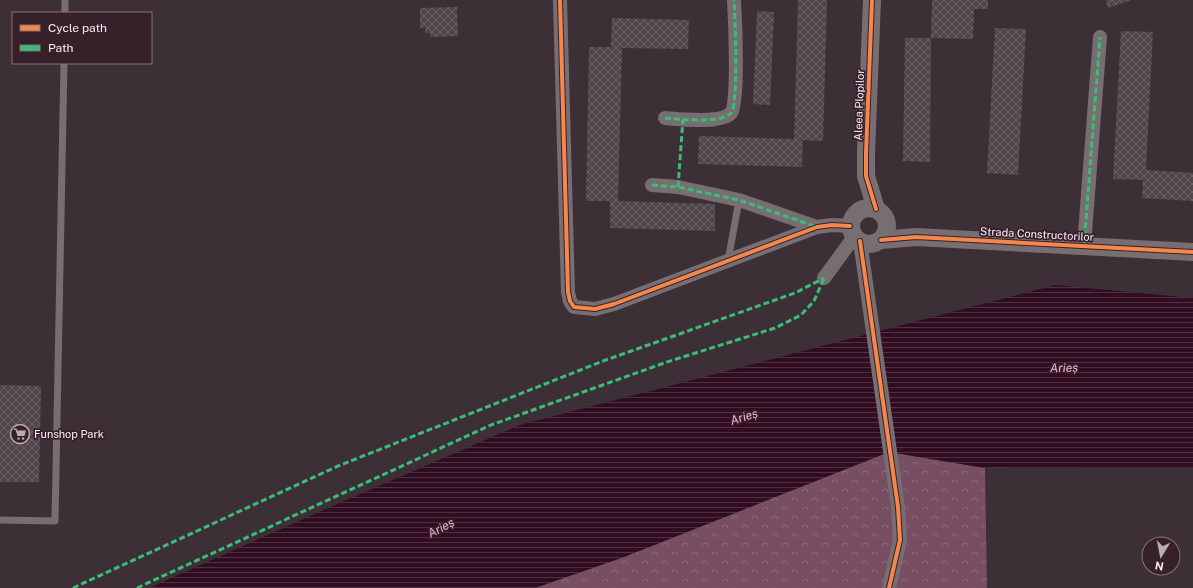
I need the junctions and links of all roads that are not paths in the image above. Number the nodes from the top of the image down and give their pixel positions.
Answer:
1 (65, 0) edge
2 (560, 0) edge
3 (734, 0) edge
4 (872, 0) edge
5 (65, 12) edge
6 (1100, 37) dead end
7 (64, 64) edge
8 (665, 118) dead end
9 (866, 176) junction
10 (652, 184) dead end
11 (739, 200) junction
12 (881, 213) junction
13 (817, 227) junction
14 (854, 230) junction
15 (916, 237) junction
16 (881, 240) junction
17 (1084, 246) junction
18 (1193, 252) edge
19 (728, 261) junction
20 (824, 278) dead end
21 (0, 520) edge
22 (889, 588) edge

1 - 5 lane
2 - 19 street
3 - 8 street
4 - 9 street, Aleea Plopilor
6 - 17 street
7 - 21 lane
9 - 12 street, Aleea Plopilor
9 - 14 street, Aleea Plopilor
10 - 11 street
11 - 13 street
11 - 19 lane
12 - 14 street
12 - 15 street, Strada Constructorilor
12 - 16 street
13 - 14 street
13 - 19 street
14 - 16 street
14 - 20 street
14 - 22 street
15 - 16 street, Strada Constructorilor
15 - 17 street, Strada Constructorilor
17 - 18 street, Strada Constructorilor

